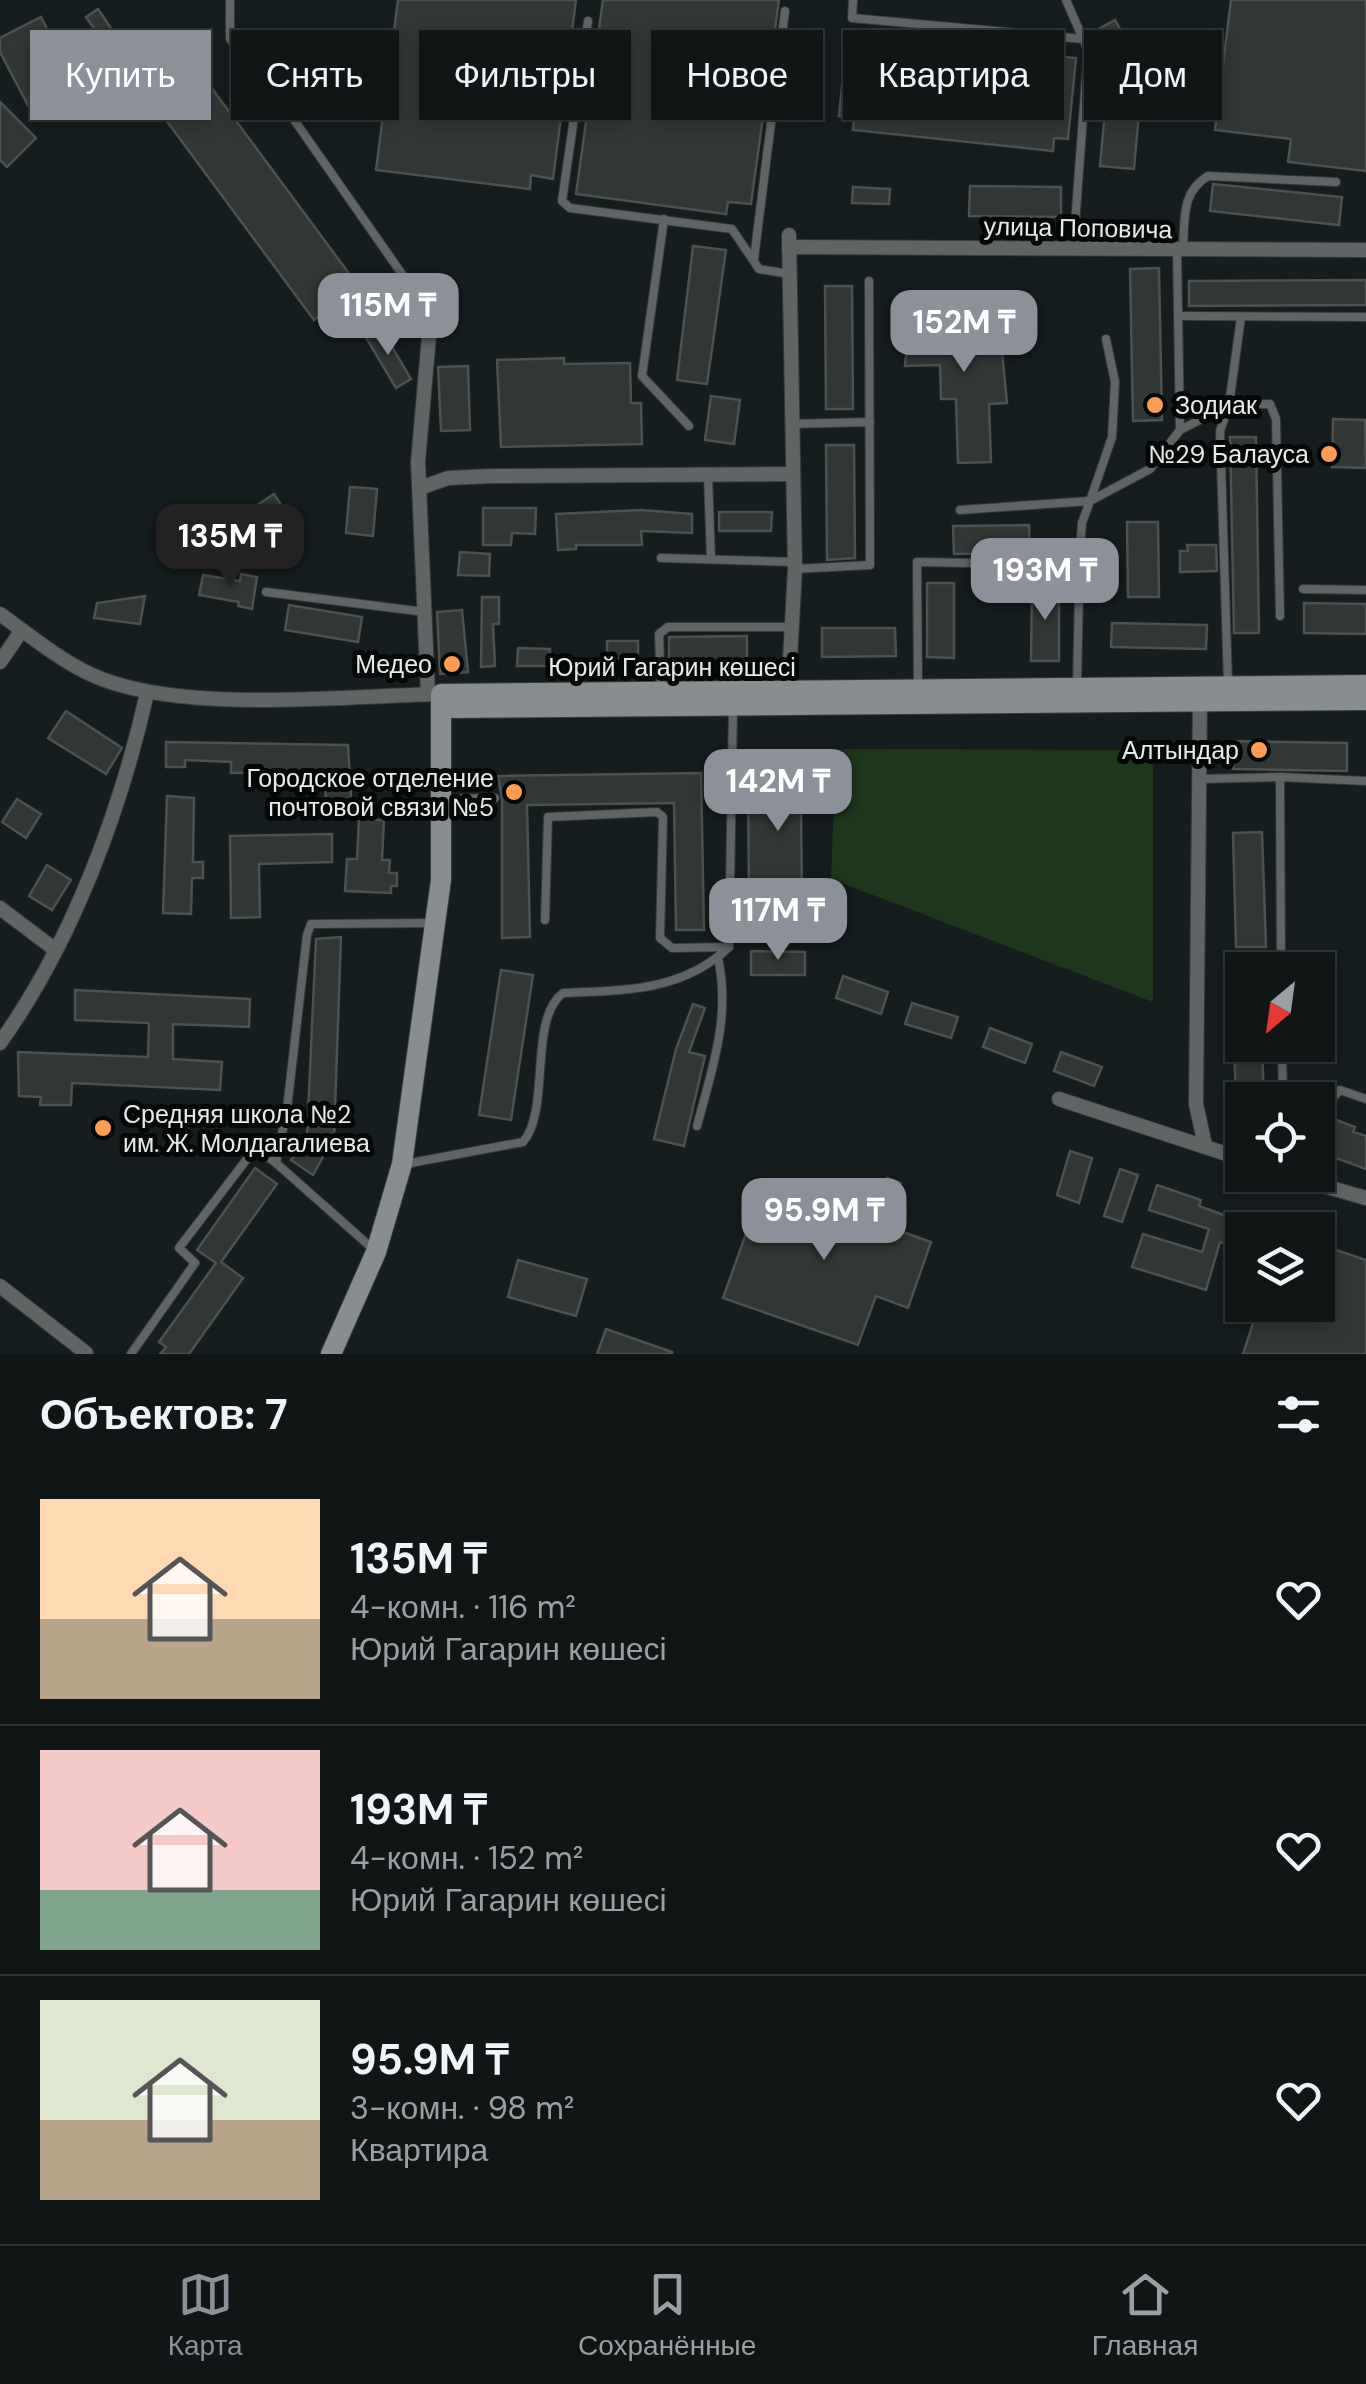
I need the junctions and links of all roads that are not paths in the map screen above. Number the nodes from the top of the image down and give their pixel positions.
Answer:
1 (230, 0) edge
2 (852, 0) edge
3 (1066, 0) edge
4 (785, 11) dead end
5 (588, 21) dead end
6 (1083, 39) junction
7 (1336, 182) dead end
8 (664, 220) junction
9 (1366, 250) edge
10 (1074, 251) junction
11 (1180, 252) junction
12 (754, 263) junction
13 (789, 274) junction
14 (869, 281) dead end
15 (411, 286) joint
16 (1181, 316) junction
17 (1241, 316) junction
18 (1366, 317) edge
19 (1106, 339) dead end
20 (1229, 405) junction
21 (870, 422) junction
22 (791, 424) junction
23 (689, 426) dead end
24 (1180, 430) junction
25 (791, 474) junction
26 (708, 476) junction
27 (420, 488) junction
28 (1090, 501) junction
29 (960, 510) dead end
30 (661, 558) dead end
31 (710, 559) junction
32 (1080, 564) junction
33 (795, 566) junction
34 (1303, 589) dead end
35 (1366, 590) edge
36 (266, 592) dead end
37 (426, 612) junction
38 (0, 614) edge
39 (1280, 616) dead end
40 (793, 627) junction
41 (22, 630) junction
42 (0, 662) edge
43 (1366, 685) edge
44 (918, 688) junction
45 (1228, 688) junction
46 (146, 693) junction
47 (1077, 695) junction
48 (1200, 695) junction
49 (438, 699) junction
50 (734, 699) junction
51 (788, 699) junction
52 (661, 700) junction
53 (1366, 700) edge
54 (1280, 776) junction
55 (1199, 780) junction
56 (1366, 782) edge
57 (495, 798) dead end
58 (442, 799) junction
59 (0, 908) edge
60 (545, 920) dead end
61 (436, 923) junction
62 (728, 947) junction
63 (53, 948) junction
64 (1282, 952) edge
65 (718, 958) junction
66 (0, 1043) edge
67 (1335, 1095) edge
68 (1059, 1099) dead end
69 (1366, 1100) edge
70 (697, 1126) dead end
71 (1204, 1145) junction
72 (1225, 1153) edge
73 (276, 1163) junction
74 (402, 1164) junction
75 (1335, 1189) edge
76 (1366, 1198) edge
77 (376, 1252) junction
78 (0, 1286) edge
79 (86, 1353) edge
80 (131, 1354) edge
81 (331, 1354) edge

1 - 15 lane
2 - 6 lane
3 - 6 lane
4 - 12 lane
5 - 8 lane
6 - 10 lane
7 - 11 lane
8 - 12 lane
8 - 23 lane
9 - 11 street, улица Поповича
10 - 11 street, улица Поповича
10 - 13 street, улица Поповича
11 - 16 lane
12 - 13 lane
13 - 22 street
14 - 21 lane
15 - 27 street
16 - 17 lane
16 - 24 lane
17 - 18 lane
17 - 20 lane
19 - 28 lane
20 - 24 lane
20 - 39 lane
20 - 45 lane
21 - 22 lane
21 - 33 lane
22 - 25 street
24 - 28 lane
25 - 26 street
25 - 33 street
26 - 27 street
26 - 31 lane
27 - 37 street
28 - 29 lane
28 - 32 lane
30 - 31 lane
31 - 33 lane
32 - 44 lane
32 - 47 lane
33 - 40 street
34 - 35 lane
36 - 37 lane
37 - 49 street
38 - 41 street, Юрий Гагарин көшесі
40 - 51 street
40 - 52 lane
41 - 42 street
41 - 46 street, Юрий Гагарин көшесі
43 - 45 main road, Юрий Гагарин көшесі
44 - 47 main road, Юрий Гагарин көшесі
44 - 51 main road, Юрий Гагарин көшесі
45 - 48 main road, Юрий Гагарин көшесі
46 - 49 street, Юрий Гагарин көшесі
46 - 63 street
47 - 48 main road, Юрий Гагарин көшесі
47 - 51 main road, Юрий Гагарин көшесі
48 - 53 main road, Юрий Гагарин көшесі
48 - 55 street
49 - 52 main road, Юрий Гагарин көшесі
49 - 58 main road
50 - 51 main road, Юрий Гагарин көшесі
50 - 52 main road, Юрий Гагарин көшесі
50 - 62 lane
54 - 55 lane
54 - 56 lane
54 - 64 lane
55 - 71 street
57 - 58 lane
58 - 61 main road
59 - 63 street
60 - 62 lane
61 - 73 lane
61 - 74 main road
62 - 65 lane
63 - 66 street
65 - 70 lane
65 - 74 lane
67 - 69 lane
68 - 71 street
71 - 72 street
73 - 77 lane
73 - 80 lane
74 - 77 main road
75 - 76 street
77 - 81 main road
78 - 79 street

